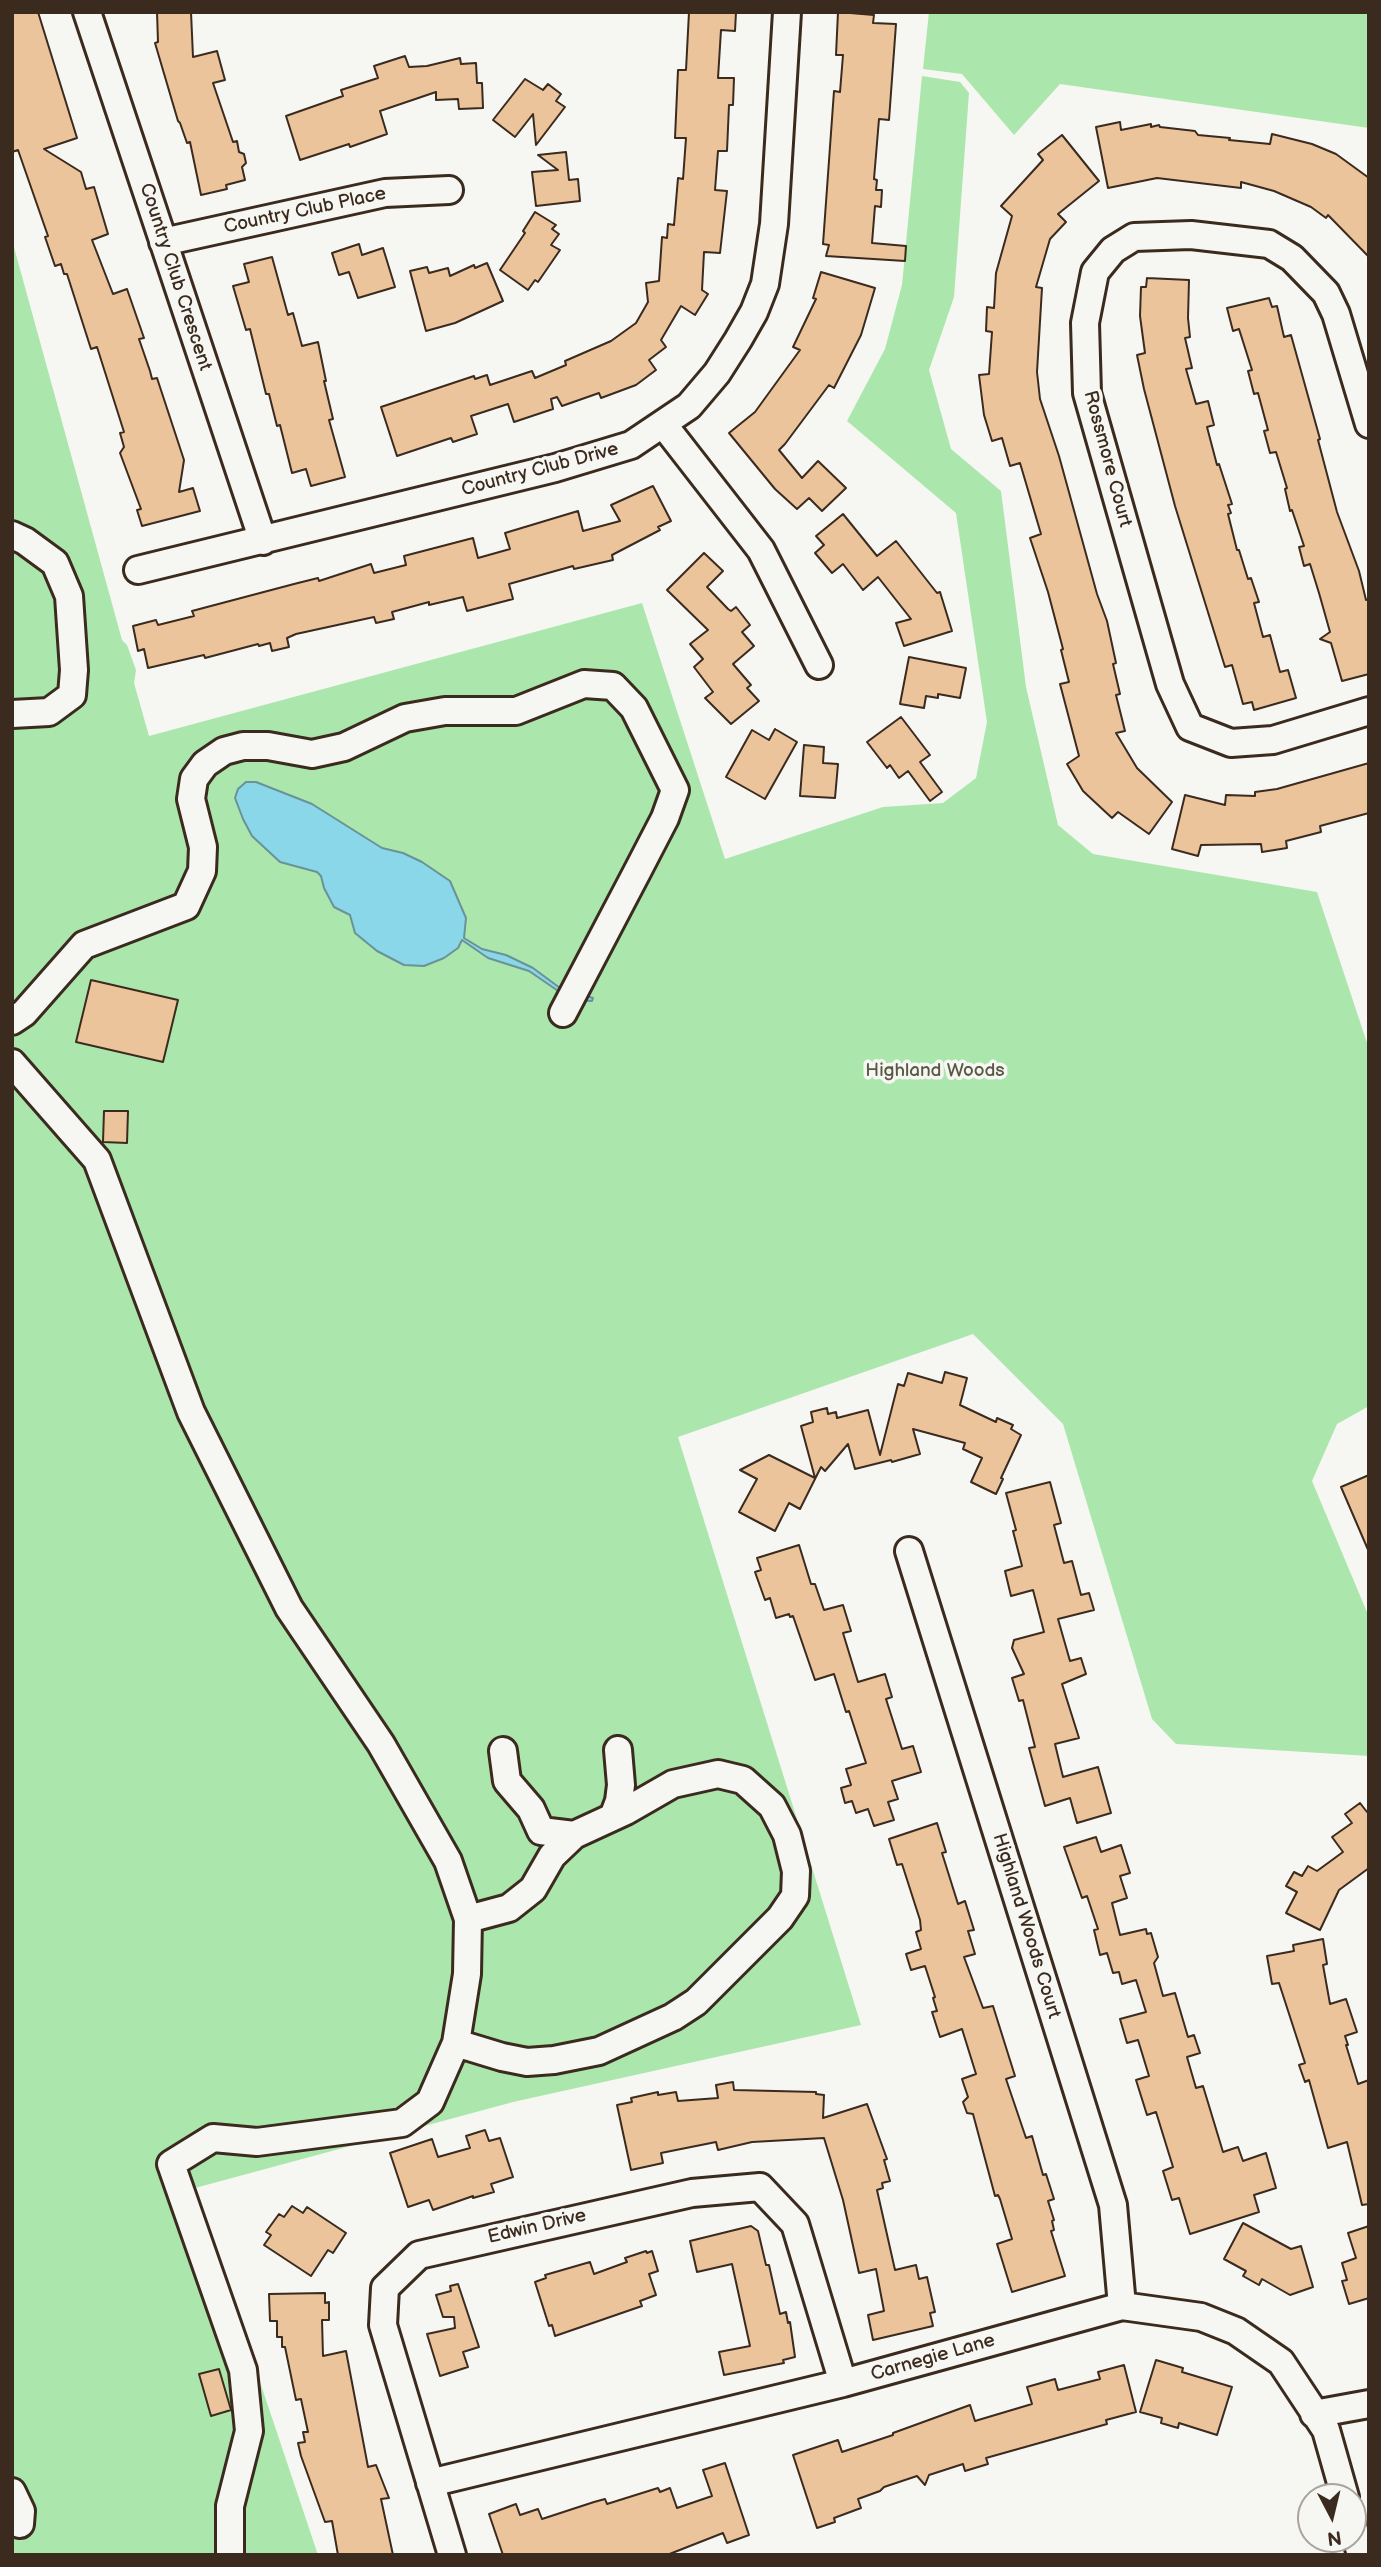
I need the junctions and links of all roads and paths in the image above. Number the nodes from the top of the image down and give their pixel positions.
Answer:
1 (88, 12) edge
2 (787, 12) edge
3 (449, 190) dead end
4 (163, 242) junction
5 (663, 424) junction
6 (1369, 424) edge
7 (12, 535) edge
8 (263, 541) junction
9 (138, 570) dead end
10 (819, 665) dead end
11 (1369, 711) edge
12 (12, 714) edge
13 (563, 1013) dead end
14 (12, 1021) edge
15 (12, 1063) edge
16 (909, 1551) dead end
17 (618, 1750) dead end
18 (503, 1751) dead end
19 (613, 1817) junction
20 (574, 1835) junction
21 (468, 1919) junction
22 (456, 2043) junction
23 (1122, 2306) junction
24 (843, 2383) junction
25 (1369, 2404) edge
26 (1314, 2414) junction
27 (430, 2483) junction
28 (1341, 2483) edge
29 (12, 2492) edge
30 (20, 2524) dead end
31 (230, 2555) edge
32 (452, 2555) edge

1 - 4 street, Country Club Crescent
2 - 5 street, Country Club Drive
3 - 4 street, Country Club Place
4 - 8 street, Country Club Crescent
5 - 8 street, Country Club Drive
5 - 10 street
6 - 11 street, Rossmore Court
7 - 12 street
8 - 9 street, Country Club Drive
13 - 14 street
15 - 21 street
16 - 23 street, Highland Woods Court
17 - 19 street
18 - 20 street
19 - 20 street
19 - 22 street
20 - 21 street
21 - 22 street
22 - 31 street
23 - 24 street, Carnegie Lane
23 - 26 street, Carnegie Lane
24 - 27 street, Carnegie Lane
24 - 27 street, Edwin Drive
25 - 26 street
26 - 28 street, Carnegie Lane
27 - 32 street, Edwin Drive
29 - 30 street

